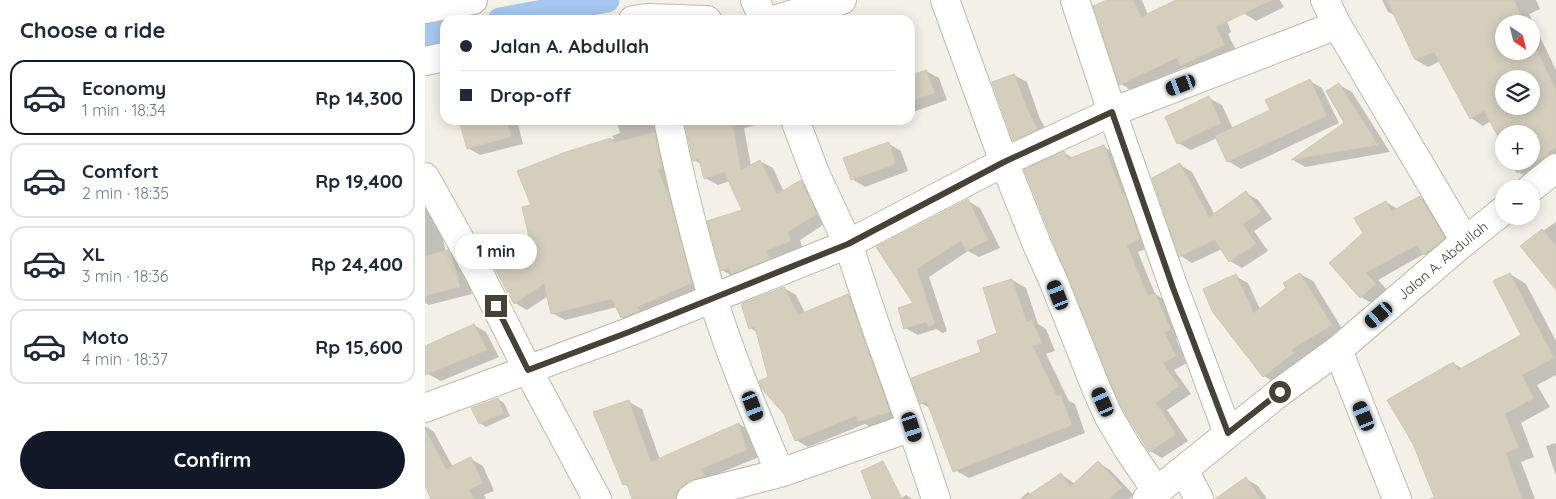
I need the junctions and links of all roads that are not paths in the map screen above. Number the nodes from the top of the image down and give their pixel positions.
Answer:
1 (473, 0) edge
2 (842, 0) edge
3 (945, 0) edge
4 (1075, 0) edge
5 (1325, 0) edge
6 (425, 9) edge
7 (763, 13) edge
8 (1337, 25) junction
9 (440, 58) edge
10 (425, 61) edge
11 (1112, 112) junction
12 (669, 125) edge
13 (797, 125) edge
14 (1004, 162) junction
15 (1556, 168) edge
16 (425, 177) edge
17 (1540, 181) edge
18 (1495, 217) edge
19 (1465, 240) junction
20 (848, 244) junction
21 (713, 297) junction
22 (1338, 350) junction
23 (528, 370) junction
24 (425, 408) edge
25 (912, 427) junction
26 (1228, 433) junction
27 (1184, 470) junction
28 (780, 473) junction
29 (1152, 495) edge
30 (597, 499) edge
31 (691, 499) edge
32 (936, 499) edge
33 (1199, 499) edge
34 (1397, 499) edge

1 - 6 street
2 - 7 street
3 - 14 street
4 - 11 street
5 - 8 street
8 - 11 street
8 - 19 street
9 - 10 street
11 - 14 street
11 - 26 street
12 - 21 street
13 - 20 street
14 - 20 street
14 - 29 street
15 - 17 street
16 - 23 street
18 - 19 street, Jalan A. Abdullah
19 - 22 street, Jalan A. Abdullah
20 - 21 street
20 - 25 street
21 - 23 street
21 - 28 street
22 - 26 street, Jalan A. Abdullah
22 - 34 street
23 - 24 street
23 - 30 street
25 - 28 street
25 - 32 street
26 - 27 street, Jalan A. Abdullah
27 - 29 street, Jalan A. Abdullah
27 - 33 street
28 - 31 street

